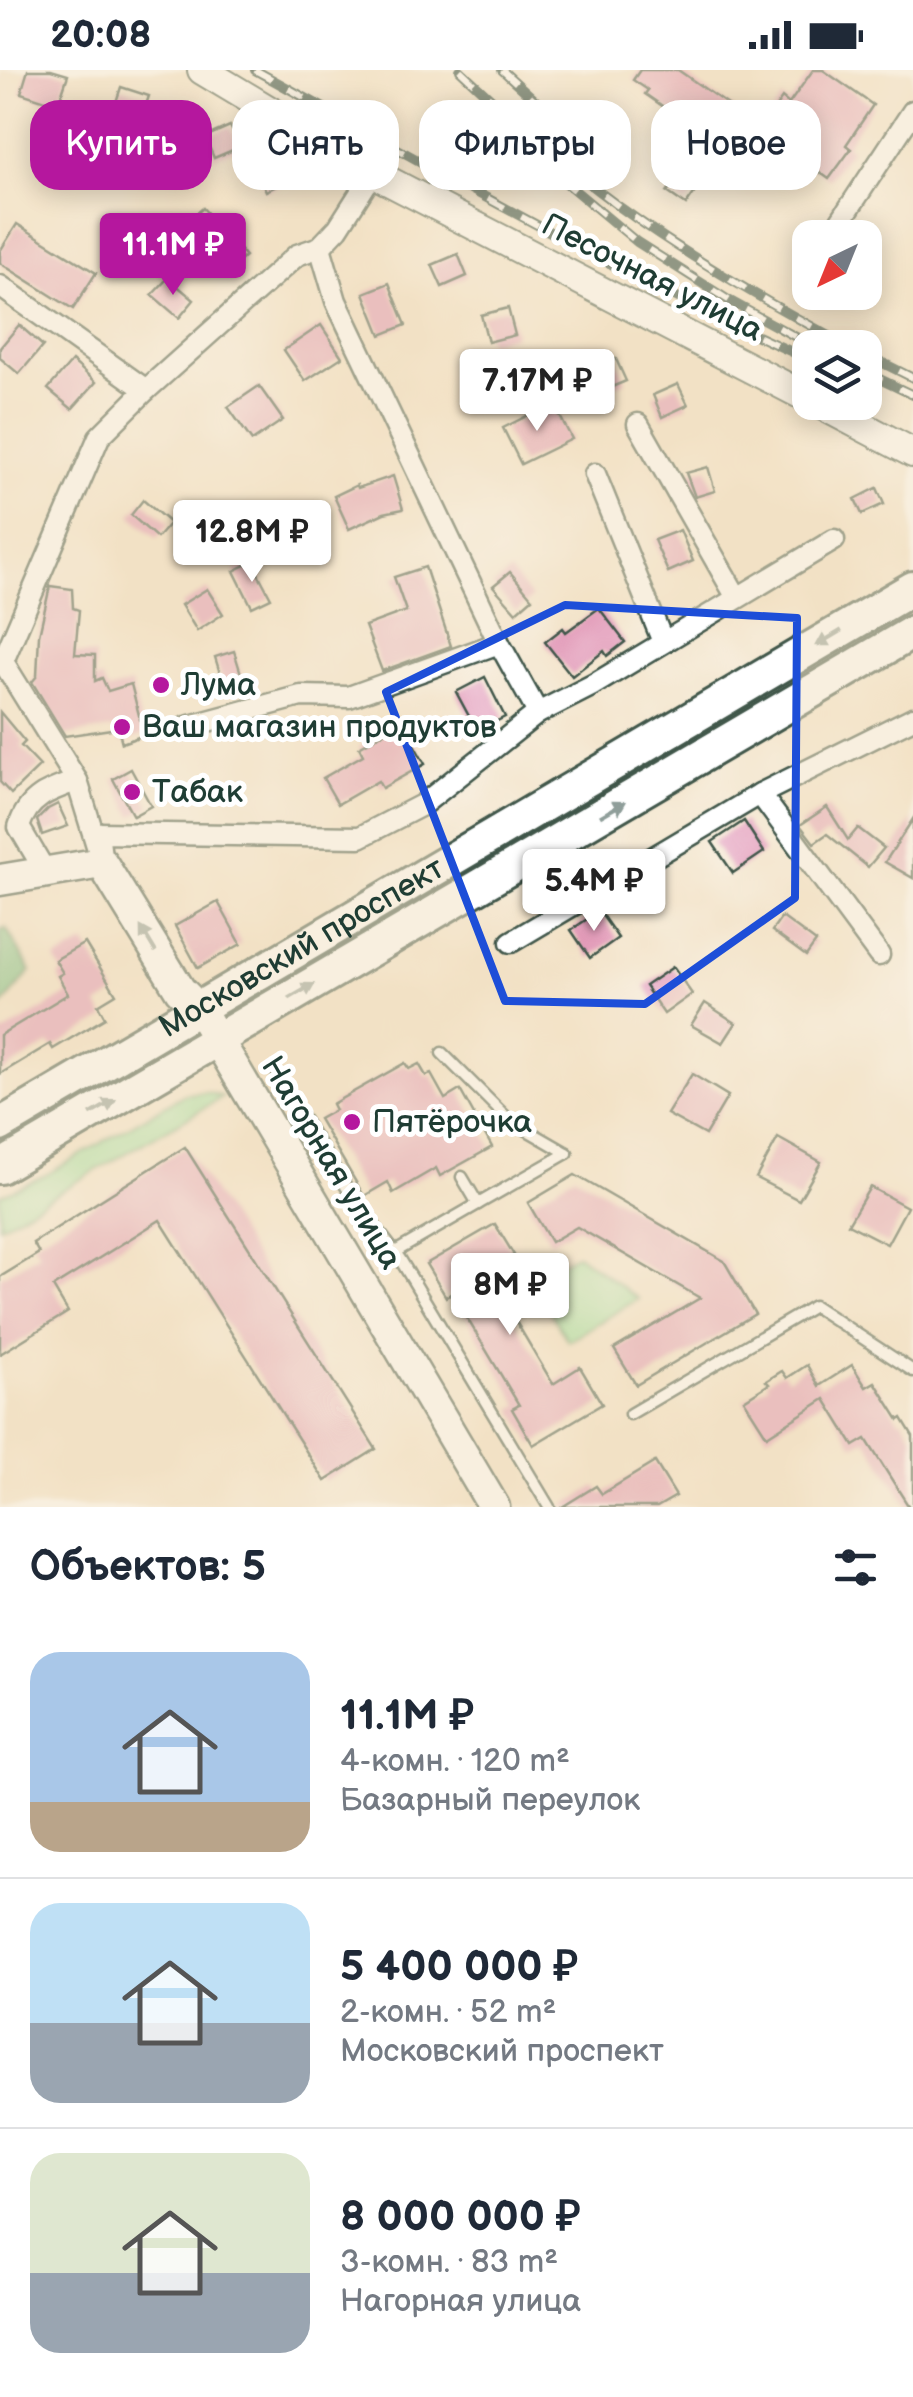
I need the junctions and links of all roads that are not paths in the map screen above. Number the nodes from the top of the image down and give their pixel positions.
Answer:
1 (202, 70) edge
2 (251, 100) edge
3 (913, 111) edge
4 (399, 187) edge
5 (363, 190) edge
6 (841, 220) edge
7 (320, 247) junction
8 (0, 286) edge
9 (146, 390) junction
10 (792, 390) edge
11 (850, 420) edge
12 (638, 424) dead end
13 (913, 453) edge
14 (595, 474) dead end
15 (834, 540) dead end
16 (913, 588) edge
17 (736, 596) junction
18 (913, 632) edge
19 (663, 642) junction
20 (499, 644) junction
21 (2, 659) edge
22 (538, 713) junction
23 (913, 718) edge
24 (186, 727) dead end
25 (77, 781) junction
26 (760, 794) junction
27 (102, 862) junction
28 (45, 871) junction
29 (0, 880) edge
30 (511, 942) dead end
31 (879, 955) dead end
32 (200, 1010) junction
33 (218, 1040) junction
34 (442, 1054) dead end
35 (277, 1078) dead end
36 (0, 1125) edge
37 (0, 1167) edge
38 (462, 1177) dead end
39 (356, 1202) junction
40 (478, 1204) junction
41 (325, 1222) junction
42 (394, 1252) junction
43 (913, 1371) edge
44 (630, 1414) dead end
45 (494, 1507) edge
46 (549, 1507) edge

1 - 2 street, Песочная улица
3 - 6 street
4 - 10 street, Песочная улица
5 - 7 street
7 - 9 street
7 - 20 street
8 - 9 street
9 - 21 street
11 - 13 street, Песочная улица
12 - 17 street
14 - 19 street
15 - 17 street
16 -> 32 main road, Московский проспект
17 - 19 street
33 -> 18 main road, Московский проспект
19 - 22 street
20 - 22 street
20 - 24 street
21 - 25 street
22 - 27 street
23 - 26 street
25 - 27 street
25 - 28 street
26 - 30 street
26 - 31 street
27 - 28 main road
32 -> 27 main road, Нагорная улица
28 - 29 main road
32 - 33 main road, Нагорная улица
32 - 36 main road, Московский проспект
37 -> 33 main road, Московский проспект
33 - 41 main road, Нагорная улица
34 - 40 lane
35 - 39 lane
38 - 40 lane
39 - 41 lane
39 - 42 lane
40 - 42 lane
41 - 45 main road, Нагорная улица
42 - 46 lane
43 - 44 lane

